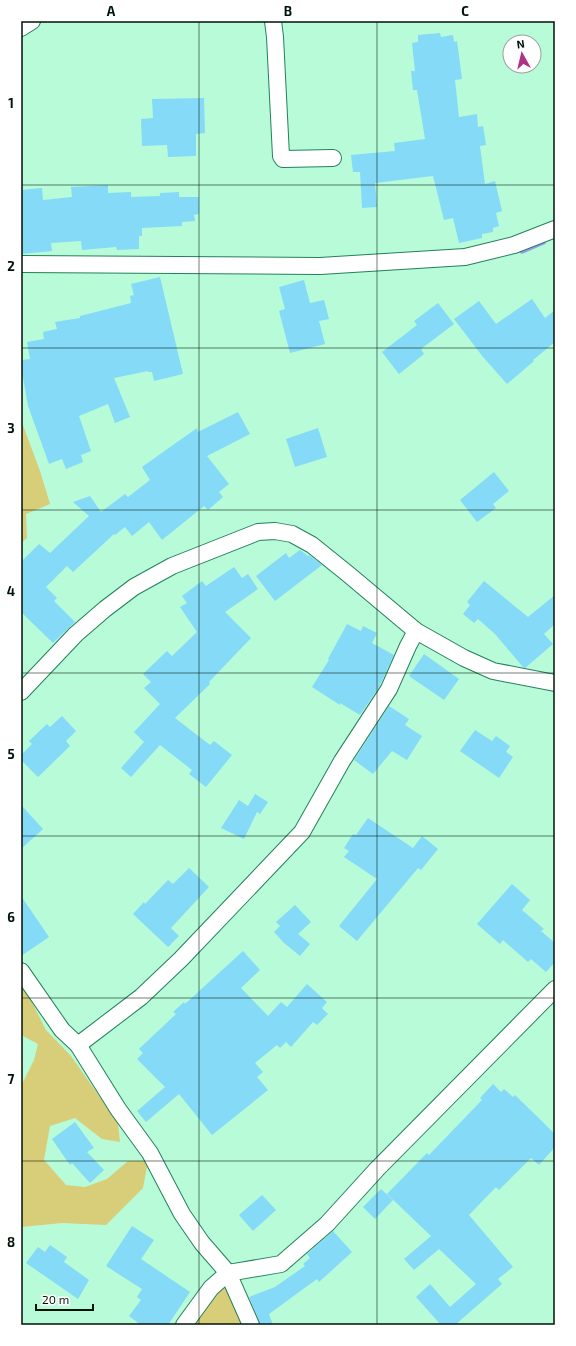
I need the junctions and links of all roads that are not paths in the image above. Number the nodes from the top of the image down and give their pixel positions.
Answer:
1 (32, 21) edge
2 (273, 21) edge
3 (21, 28) edge
4 (333, 158) dead end
5 (555, 229) edge
6 (21, 264) edge
7 (416, 631) junction
8 (555, 683) edge
9 (21, 692) edge
10 (21, 971) edge
11 (555, 989) edge
12 (78, 1045) junction
13 (228, 1273) junction
14 (184, 1325) edge
15 (251, 1325) edge

1 - 3 street
2 - 4 street
5 - 6 street
7 - 8 street
7 - 9 street
7 - 12 street
10 - 12 street
11 - 13 street
12 - 13 street
13 - 14 street
13 - 15 street

